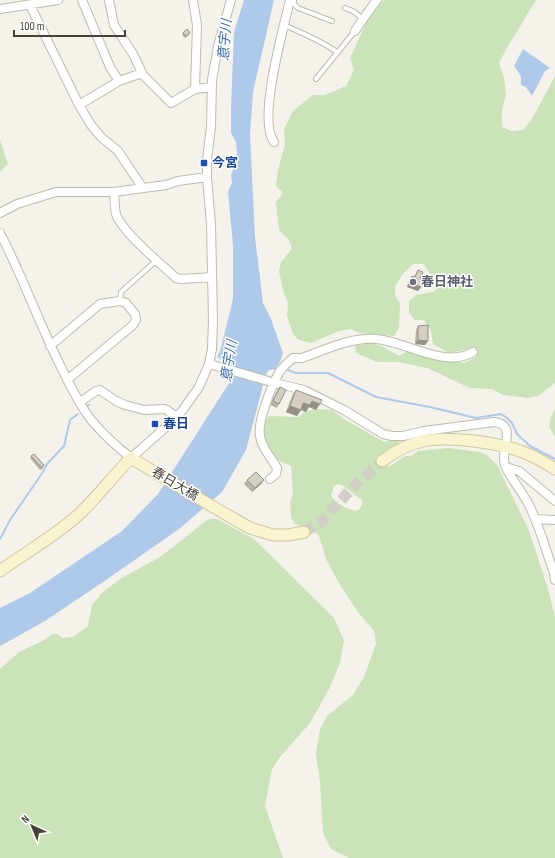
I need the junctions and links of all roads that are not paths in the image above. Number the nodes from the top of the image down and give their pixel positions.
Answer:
1 (58, 0) edge
2 (82, 0) edge
3 (109, 0) edge
4 (192, 0) edge
5 (231, 0) edge
6 (290, 0) edge
7 (294, 0) edge
8 (377, 0) edge
9 (30, 5) junction
10 (345, 8) dead end
11 (0, 9) edge
12 (363, 19) junction
13 (332, 21) dead end
14 (284, 25) junction
15 (355, 31) joint
16 (337, 52) junction
17 (142, 73) junction
18 (316, 79) dead end
19 (119, 81) junction
20 (212, 87) junction
21 (196, 89) junction
22 (79, 105) junction
23 (274, 142) dead end
24 (207, 177) junction
25 (142, 187) junction
26 (114, 192) junction
27 (0, 213) edge
28 (0, 233) edge
29 (157, 260) junction
30 (212, 277) junction
31 (120, 302) junction
32 (50, 346) junction
33 (473, 352) dead end
34 (211, 365) junction
35 (67, 380) junction
36 (273, 383) junction
37 (80, 402) junction
38 (176, 418) junction
39 (504, 447) junction
40 (133, 459) junction
41 (382, 461) tunnel mouth
42 (506, 467) junction
43 (555, 469) edge
44 (270, 479) dead end
45 (555, 501) edge
46 (535, 519) junction
47 (555, 520) edge
48 (304, 532) tunnel mouth
49 (0, 571) edge
50 (555, 580) edge

1 - 9 street
2 - 19 street
3 - 17 street
4 - 21 street
5 - 20 street
6 - 14 street
7 - 13 lane
8 - 12 street
9 - 11 street
9 - 22 street
10 - 12 lane
12 - 15 street
14 - 16 lane
14 - 23 street
15 - 16 lane
16 - 18 lane
17 - 19 street
17 - 21 street
19 - 22 street
20 - 21 street
20 - 24 street
22 - 25 street
24 - 25 street
24 - 30 street
25 - 26 street
26 - 27 street
26 - 29 street
28 - 32 street
29 - 30 street
29 - 31 lane
30 - 34 street
31 - 32 street
31 - 35 street
32 - 35 street
33 - 36 street
34 - 36 street
34 - 38 street
35 - 37 street
36 - 39 street
36 - 44 street
37 - 38 street
37 - 40 street
38 - 40 street
39 - 41 street
39 - 42 street
39 - 43 street
40 - 48 street, 春日大橋
40 - 49 street
42 - 45 street
42 - 46 street
46 - 47 street
46 - 50 street

